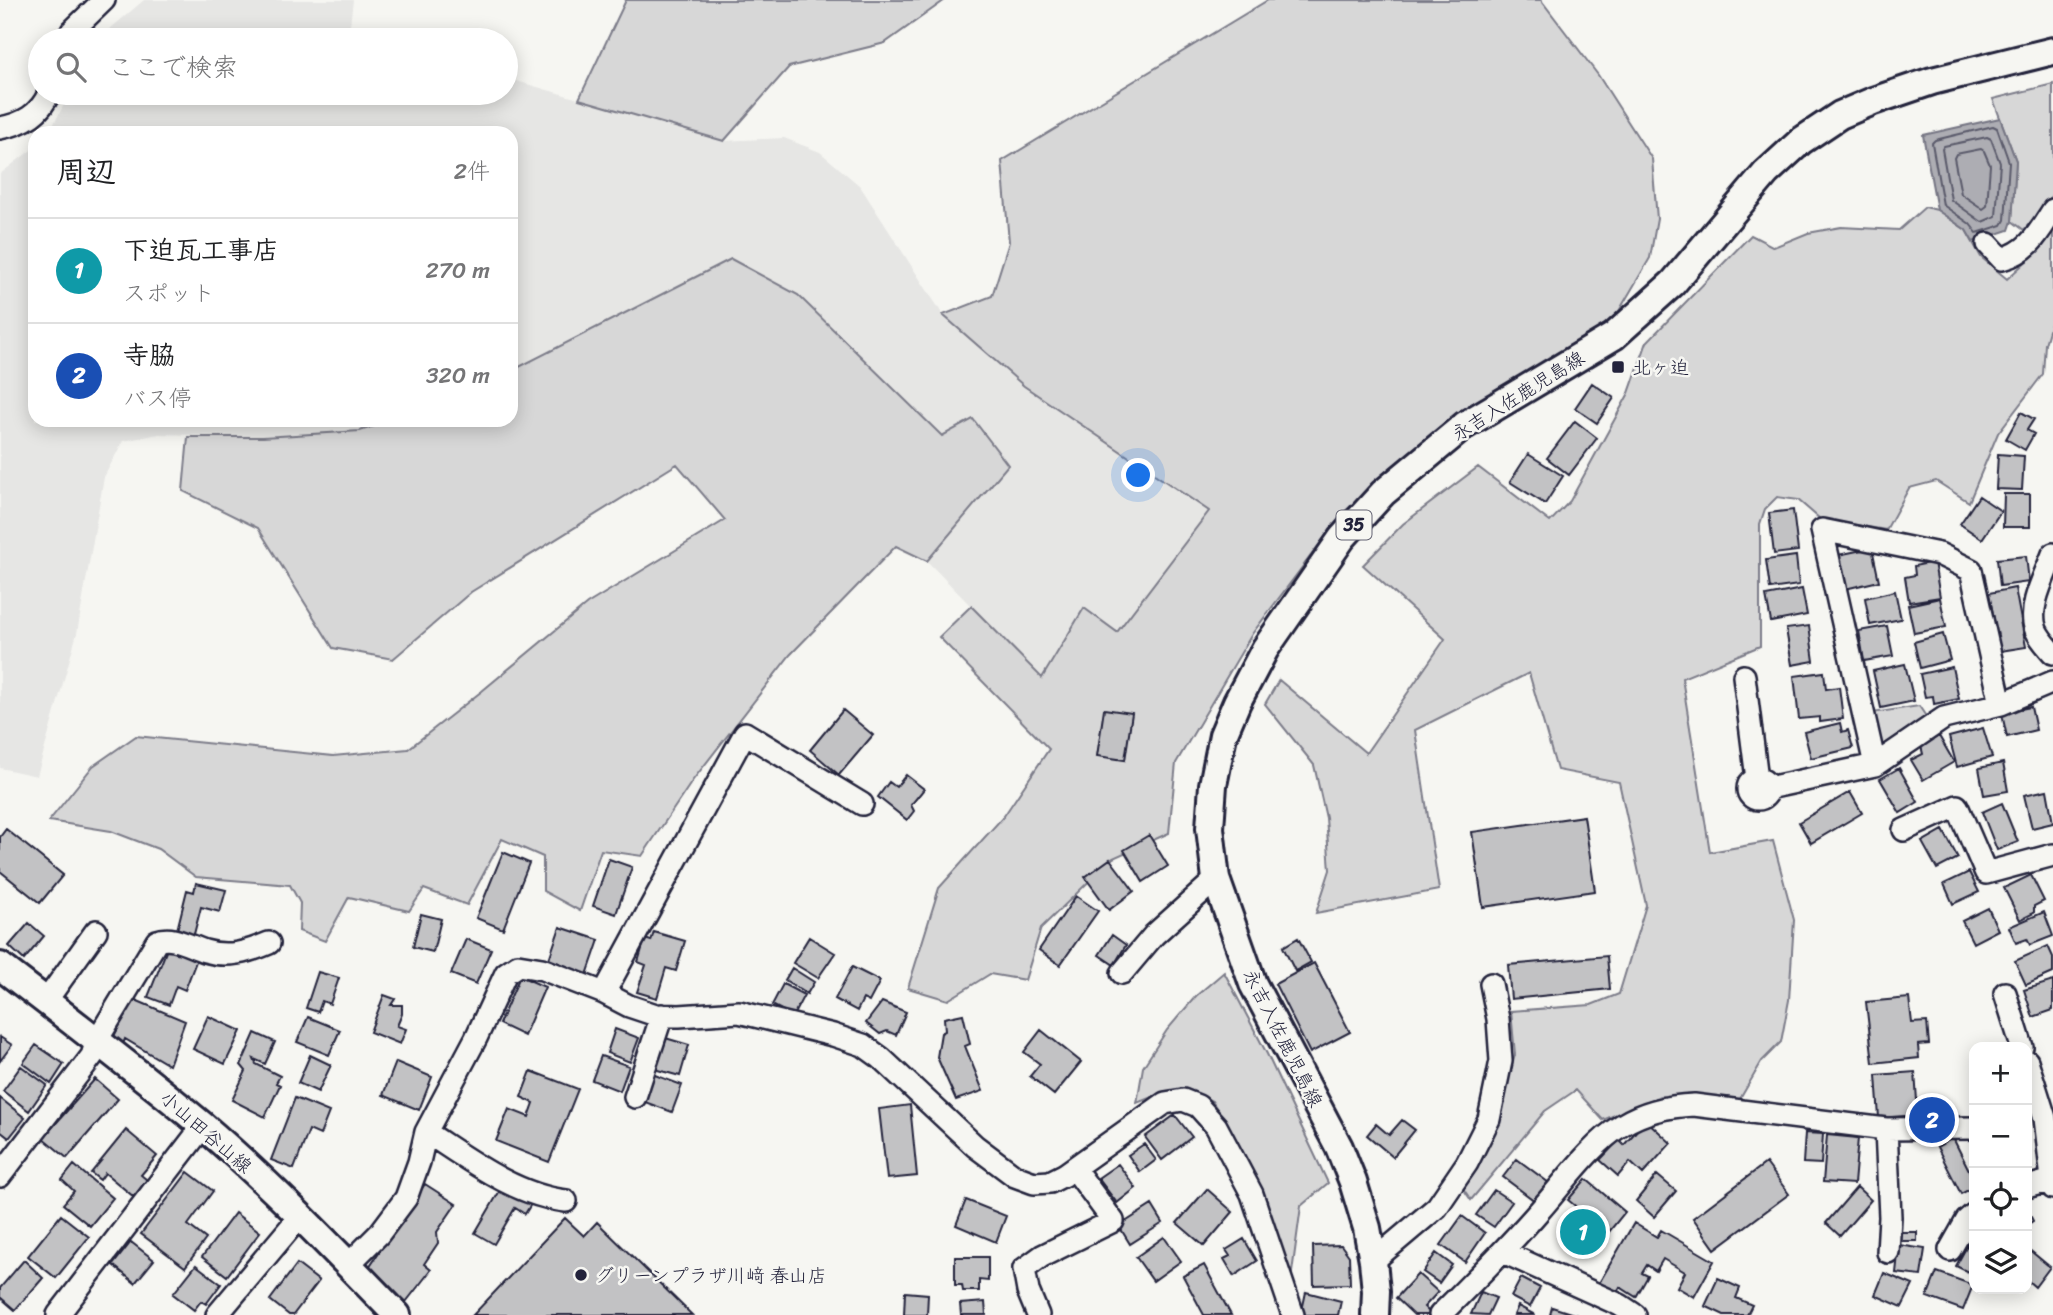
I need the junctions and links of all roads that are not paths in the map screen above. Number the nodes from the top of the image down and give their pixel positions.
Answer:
1 (104, 0) edge
2 (75, 28) edge
3 (2053, 51) edge
4 (42, 105) edge
5 (0, 128) edge
6 (2053, 210) edge
7 (1988, 244) dead end
8 (2053, 554) edge
9 (2053, 653) edge
10 (1744, 676) dead end
11 (2053, 682) edge
12 (2001, 704) junction
13 (1875, 765) junction
14 (862, 804) dead end
15 (1904, 830) dead end
16 (2053, 855) edge
17 (1216, 879) junction
18 (96, 931) dead end
19 (269, 943) dead end
20 (0, 967) edge
21 (1122, 973) dead end
22 (1491, 984) dead end
23 (604, 993) junction
24 (2005, 993) dead end
25 (46, 1001) junction
26 (662, 1015) junction
27 (97, 1040) junction
28 (2020, 1042) edge
29 (2032, 1080) edge
30 (635, 1097) dead end
31 (2042, 1119) edge
32 (203, 1126) junction
33 (1969, 1128) edge
34 (1886, 1129) junction
35 (426, 1132) junction
36 (1074, 1168) junction
37 (0, 1176) edge
38 (2052, 1184) edge
39 (2032, 1186) edge
40 (566, 1201) dead end
41 (302, 1217) junction
42 (1969, 1218) edge
43 (1950, 1250) dead end
44 (1503, 1252) junction
45 (1888, 1252) dead end
46 (1373, 1261) junction
47 (349, 1264) junction
48 (58, 1315) edge
49 (217, 1315) edge
50 (397, 1315) edge
51 (1038, 1315) edge
52 (1293, 1315) edge
53 (1375, 1315) edge
54 (1440, 1315) edge
55 (1635, 1315) edge

1 - 2 street
3 - 17 main road, 永吉入佐鹿児島線 / 35
4 - 5 street
6 - 7 street
8 - 9 street
10 - 13 street
11 - 12 street
12 - 13 street
12 - 13 street
14 - 23 street
15 - 16 street
17 - 21 street
17 - 46 main road, 永吉入佐鹿児島線 / 35
18 - 25 street
19 - 27 street
20 - 25 main road, 小山田谷山線
22 - 46 street
23 - 26 street
23 - 35 street
24 - 28 street
25 - 27 main road, 小山田谷山線
26 - 30 street
26 - 36 street
27 - 32 main road, 小山田谷山線
27 - 37 street
29 - 31 street
31 - 38 street
32 - 41 main road, 小山田谷山線
32 - 48 street
33 - 34 street
34 - 44 street
34 - 45 street
35 - 40 street
35 - 47 street
36 - 51 street
36 - 52 street
38 - 39 street
41 - 47 main road, 小山田谷山線
41 - 49 street
42 - 43 street
44 - 54 street
44 - 55 street
46 - 53 main road, 永吉入佐鹿児島線 / 35
47 - 50 main road, 小山田谷山線

